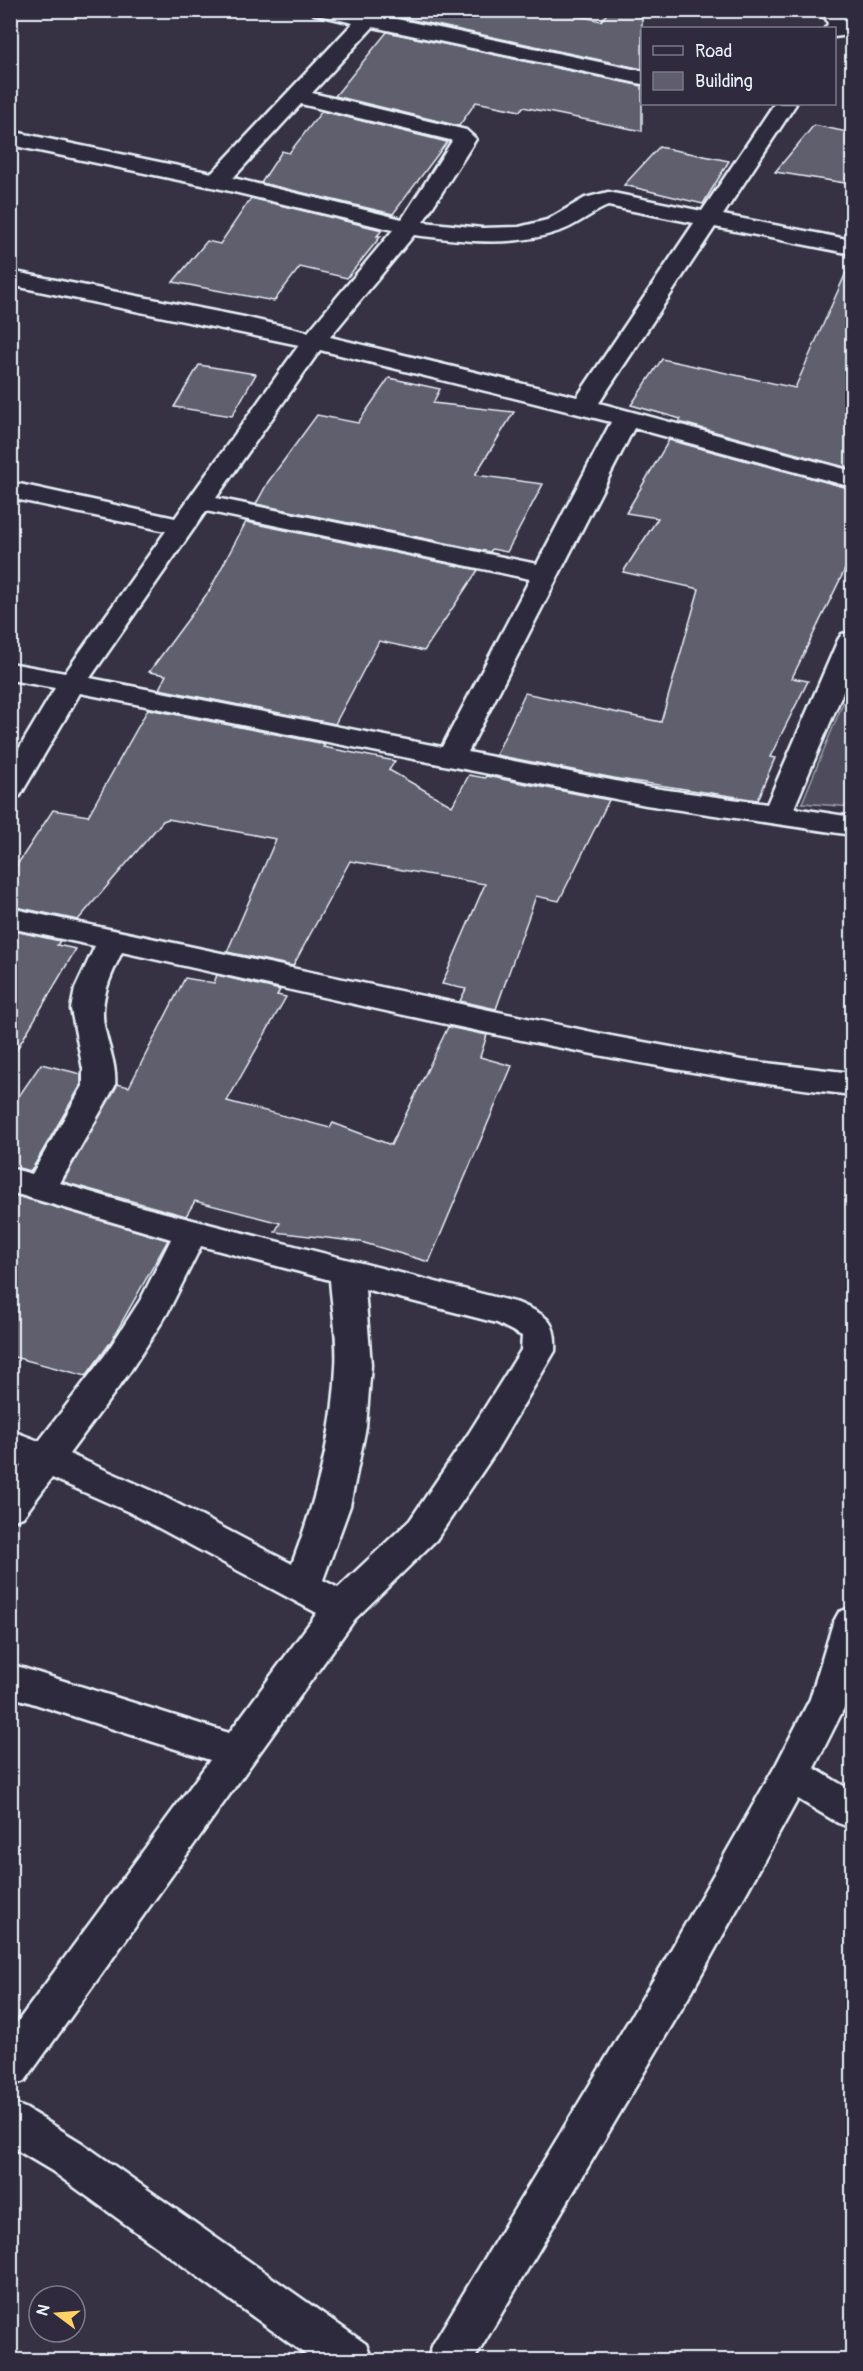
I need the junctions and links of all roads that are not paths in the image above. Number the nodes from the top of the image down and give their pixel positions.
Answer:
1 (321, 10) edge
2 (368, 20) junction
3 (641, 77) edge
4 (296, 96) junction
5 (780, 105) edge
6 (10, 138) edge
7 (217, 181) junction
8 (711, 218) junction
9 (408, 227) junction
10 (852, 248) edge
11 (10, 278) edge
12 (314, 341) junction
13 (584, 406) junction
14 (626, 418) junction
15 (852, 479) edge
16 (10, 490) edge
17 (200, 502) junction
18 (182, 527) junction
19 (545, 574) junction
20 (852, 640) edge
21 (10, 671) edge
22 (72, 683) junction
23 (451, 757) junction
24 (10, 789) edge
25 (776, 816) junction
26 (852, 826) edge
27 (10, 918) edge
28 (113, 940) junction
29 (852, 1084) edge
30 (25, 1185) edge
31 (191, 1232) junction
32 (346, 1271) junction
33 (10, 1444) edge
34 (46, 1460) junction
35 (10, 1507) edge
36 (302, 1586) junction
37 (342, 1608) junction
38 (852, 1623) edge
39 (10, 1680) edge
40 (237, 1752) junction
41 (791, 1775) junction
42 (852, 1811) edge
43 (10, 2067) edge
44 (10, 2122) edge
45 (350, 2361) edge
46 (449, 2361) edge

1 - 2 street
2 - 3 street
2 - 4 street
4 - 7 street
4 - 9 street
5 - 8 street
6 - 7 street
7 - 9 street
8 - 9 street
8 - 10 street
8 - 13 street
9 - 12 street
11 - 12 street
12 - 13 street
12 - 17 street
13 - 14 street
14 - 15 street
14 - 19 street
16 - 18 street
17 - 18 street
17 - 19 street
18 - 22 street
19 - 23 street
20 - 25 street
21 - 22 street
22 - 23 street
22 - 24 street
23 - 25 street
25 - 26 street
27 - 28 street
28 - 29 street
28 - 30 street
30 - 31 street
31 - 32 street
31 - 34 street
32 - 36 street
32 - 37 street
33 - 34 street
34 - 35 street
34 - 36 street
36 - 37 street
37 - 40 street
38 - 41 street
39 - 40 street
40 - 43 street
41 - 42 street
41 - 46 street
44 - 45 street

